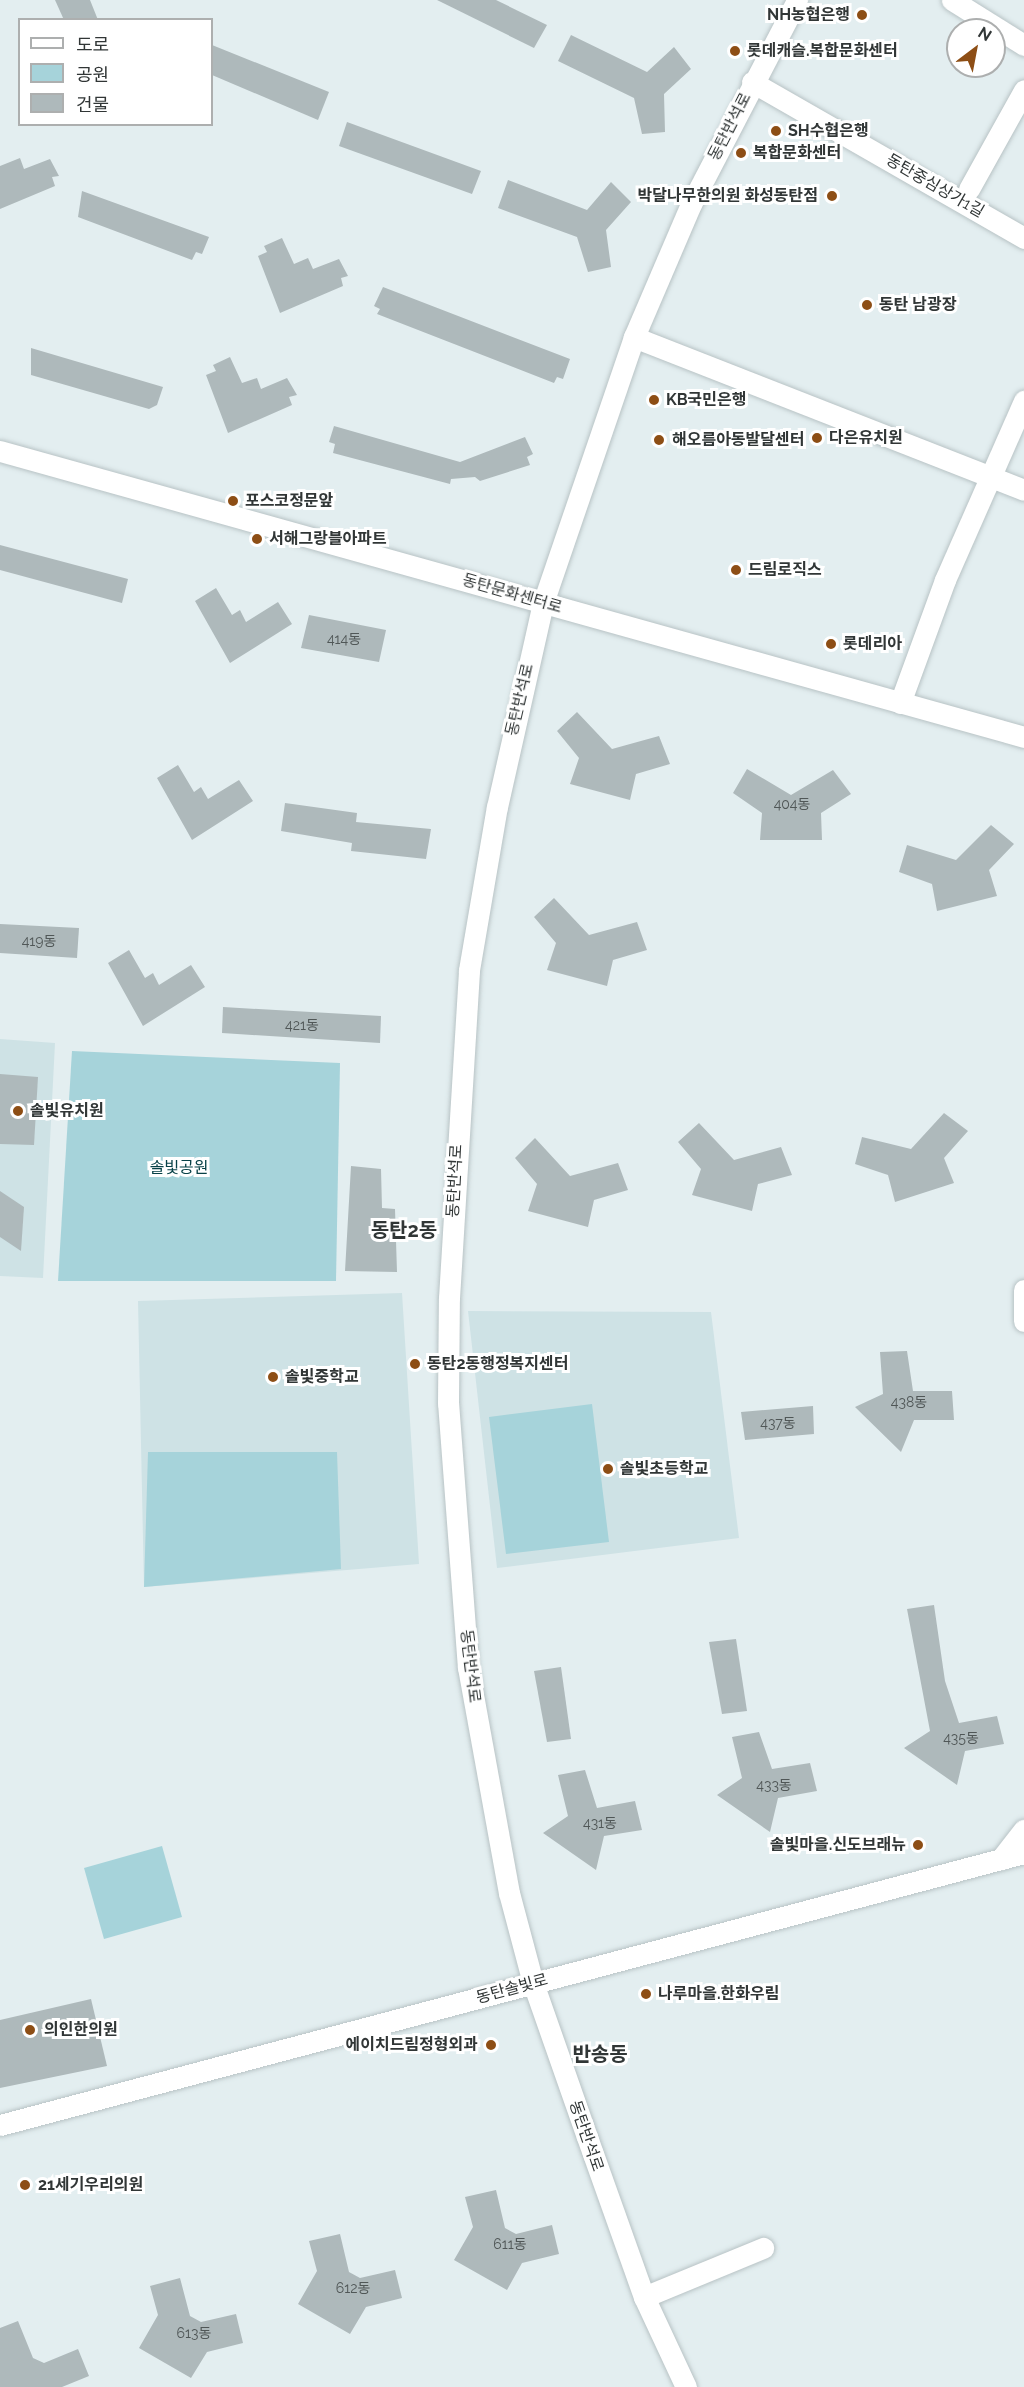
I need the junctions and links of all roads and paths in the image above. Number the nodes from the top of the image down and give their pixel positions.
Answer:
1 (797, 0) edge
2 (952, 0) edge
3 (1024, 45) edge
4 (752, 82) junction
5 (1024, 90) edge
6 (969, 189) dead end
7 (1024, 237) edge
8 (634, 337) junction
9 (1024, 401) edge
10 (0, 451) edge
11 (990, 475) junction
12 (1024, 490) edge
13 (543, 603) junction
14 (900, 703) junction
15 (1024, 737) edge
16 (1024, 1290) edge
17 (1024, 1322) edge
18 (1024, 1830) edge
19 (1024, 1853) edge
20 (1001, 1859) junction
21 (1024, 1863) edge
22 (533, 1983) junction
23 (0, 2125) edge
24 (763, 2248) dead end
25 (644, 2297) junction
26 (686, 2387) edge

1 - 4 street, 동탄반석로
2 - 3 street
4 - 7 street, 동탄중심상가1길
4 - 8 street, 동탄반석로
5 - 6 street
8 - 11 street
8 - 13 street, 동탄반석로
9 - 11 street
10 - 13 street, 동탄문화센터로
11 - 12 street
11 - 14 street
13 - 14 street, 동탄문화센터로
13 - 22 street, 동탄반석로
14 - 15 street, 동탄문화센터로
16 - 17 street
18 - 20 street
19 - 20 street, 동탄솔빛로
20 - 21 street
20 - 22 street, 동탄솔빛로
22 - 23 street, 동탄솔빛로
22 - 25 street, 동탄반석로
24 - 25 street
25 - 26 street, 동탄반석로

